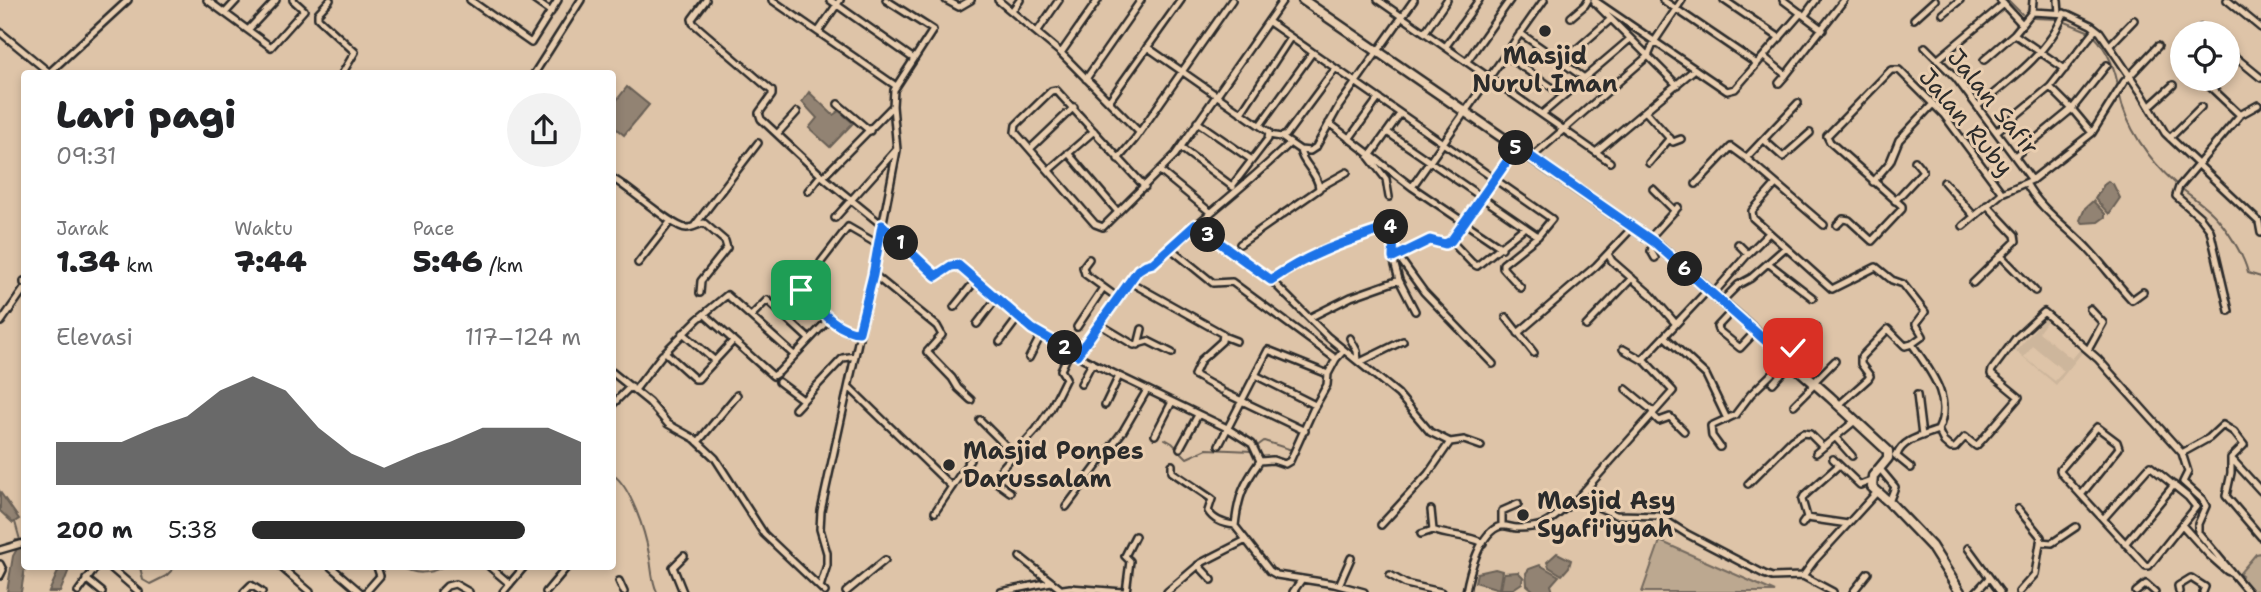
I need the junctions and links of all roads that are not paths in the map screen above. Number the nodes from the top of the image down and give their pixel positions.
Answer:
1 (128, 0) edge
2 (207, 0) edge
3 (237, 0) edge
4 (276, 0) edge
5 (293, 0) edge
6 (330, 0) edge
7 (470, 0) edge
8 (534, 0) edge
9 (558, 0) edge
10 (581, 0) edge
11 (706, 0) edge
12 (772, 0) edge
13 (830, 0) edge
14 (886, 0) edge
15 (946, 0) edge
16 (971, 0) edge
17 (998, 0) edge
18 (1020, 0) edge
19 (1059, 0) edge
20 (1098, 0) edge
21 (1141, 0) edge
22 (1168, 0) edge
23 (1283, 0) edge
24 (1303, 0) edge
25 (1379, 0) edge
26 (1414, 0) edge
27 (1447, 0) edge
28 (1479, 0) edge
29 (1510, 0) edge
30 (1544, 0) edge
31 (1592, 0) edge
32 (1663, 0) edge
33 (1682, 0) edge
34 (1724, 0) edge
35 (1784, 0) edge
36 (1816, 0) edge
37 (1844, 0) edge
38 (1935, 0) edge
39 (1960, 0) edge
40 (2033, 0) edge
41 (2058, 0) edge
42 (2227, 0) edge
43 (1230, 1) edge
44 (838, 2) edge
45 (2002, 2) edge
46 (1179, 3) edge
47 (1675, 9) junction
48 (1012, 11) junction
49 (551, 12) junction
50 (225, 13) junction
51 (2031, 13) junction
52 (1803, 14) junction
53 (1943, 14) dead end
54 (1402, 16) junction
55 (1571, 17) dead end
56 (2061, 17) junction
57 (1611, 19) junction
58 (1914, 19) dead end
59 (2134, 20) dead end
60 (1269, 22) junction
61 (2024, 22) junction
62 (2261, 28) edge
63 (248, 30) junction
64 (1823, 30) junction
65 (0, 32) edge
66 (818, 32) junction
67 (1037, 32) junction
68 (1425, 32) junction
69 (1520, 33) junction
70 (2094, 33) junction
71 (2014, 34) junction
72 (1290, 38) junction
73 (1780, 38) junction
74 (1630, 39) junction
75 (1654, 42) junction
76 (2110, 45) junction
77 (1446, 46) junction
78 (2158, 46) dead end
79 (1147, 47) junction
80 (1925, 47) dead end
81 (2040, 50) junction
82 (1377, 51) junction
83 (1061, 53) junction
84 (1312, 53) junction
85 (1505, 55) junction
86 (1648, 56) junction
87 (1764, 57) junction
88 (914, 59) junction
89 (1937, 60) junction
90 (1984, 60) dead end
91 (1467, 61) junction
92 (2240, 61) edge
93 (1562, 62) junction
94 (1757, 64) junction
95 (2106, 65) dead end
96 (1335, 69) junction
97 (1695, 69) junction
98 (2065, 69) junction
99 (46, 70) edge
100 (53, 70) edge
101 (344, 70) edge
102 (537, 70) edge
103 (1181, 71) junction
104 (1786, 75) junction
105 (2130, 75) junction
106 (1489, 77) junction
107 (1583, 77) junction
108 (2261, 78) edge
109 (1086, 79) junction
110 (1355, 83) junction
111 (1779, 83) dead end
112 (1677, 85) junction
113 (896, 86) junction
114 (2050, 87) junction
115 (2170, 88) edge
116 (2215, 91) edge
117 (1217, 95) junction
118 (1563, 95) junction
119 (1378, 99) junction
120 (1109, 101) junction
121 (1798, 103) dead end
122 (838, 104) dead end
123 (1933, 104) junction
124 (2258, 105) dead end
125 (893, 106) junction
126 (1978, 106) junction
127 (2150, 106) junction
128 (1074, 107) junction
129 (2201, 107) dead end
130 (2072, 109) junction
131 (1465, 111) junction
132 (797, 112) dead end
133 (1646, 112) junction
134 (1241, 113) junction
135 (1400, 114) junction
136 (1542, 114) junction
137 (2240, 115) junction
138 (1197, 122) junction
139 (1329, 123) junction
140 (1260, 125) junction
141 (1564, 129) junction
142 (870, 131) junction
143 (1094, 131) junction
144 (1997, 131) junction
145 (1139, 132) junction
146 (1387, 132) junction
147 (1810, 132) dead end
148 (2092, 133) junction
149 (777, 134) junction
150 (1269, 135) junction
151 (1281, 137) junction
152 (1670, 138) junction
153 (2169, 138) junction
154 (1349, 139) junction
155 (1681, 139) dead end
156 (1763, 140) junction
157 (758, 143) dead end
158 (1290, 143) junction
159 (1443, 143) junction
160 (1517, 147) junction
161 (1181, 148) junction
162 (1030, 149) junction
163 (897, 150) junction
164 (1300, 150) junction
165 (1597, 151) junction
166 (1068, 153) junction
167 (1369, 155) junction
168 (2015, 156) junction
169 (1532, 157) junction
170 (1746, 158) junction
171 (1118, 159) junction
172 (1252, 160) junction
173 (1430, 161) junction
174 (1915, 161) dead end
175 (1611, 162) dead end
176 (1649, 163) dead end
177 (2199, 164) junction
178 (1049, 170) junction
179 (1160, 172) junction
180 (1347, 172) dead end
181 (822, 176) junction
182 (1403, 179) junction
183 (1494, 179) junction
184 (616, 181) edge
185 (2029, 181) junction
186 (1873, 182) junction
187 (1944, 182) dead end
188 (1696, 184) dead end
189 (1775, 185) junction
190 (1233, 186) junction
191 (1145, 187) junction
192 (1320, 187) junction
193 (1389, 187) junction
194 (1412, 187) junction
195 (1653, 189) dead end
196 (807, 191) dead end
197 (1238, 191) junction
198 (2002, 193) junction
199 (1389, 197) dead end
200 (1481, 198) junction
201 (852, 201) junction
202 (1895, 201) junction
203 (1987, 205) junction
204 (1118, 212) junction
205 (1210, 212) junction
206 (1975, 216) junction
207 (835, 219) dead end
208 (670, 222) junction
209 (1464, 222) junction
210 (2260, 222) edge
211 (695, 225) junction
212 (882, 225) junction
213 (1195, 225) junction
214 (1824, 225) dead end
215 (1837, 225) dead end
216 (1963, 226) dead end
217 (1633, 227) junction
218 (1525, 228) junction
219 (1769, 233) junction
220 (2261, 233) edge
221 (1538, 236) junction
222 (1652, 240) junction
223 (1451, 241) junction
224 (1240, 244) dead end
225 (1738, 244) dead end
226 (879, 245) junction
227 (1170, 248) junction
228 (1502, 248) junction
229 (1785, 248) junction
230 (1608, 254) junction
231 (1748, 254) junction
232 (2001, 256) junction
233 (1395, 257) junction
234 (1655, 258) dead end
235 (1089, 259) dead end
236 (821, 262) dead end
237 (638, 263) dead end
238 (1768, 263) junction
239 (873, 275) junction
240 (1632, 278) junction
241 (1271, 280) junction
242 (1399, 280) junction
243 (975, 281) junction
244 (1130, 282) junction
245 (1973, 284) dead end
246 (1103, 288) junction
247 (1521, 288) dead end
248 (21, 289) edge
249 (801, 290) dead end
250 (2035, 291) dead end
251 (1710, 292) junction
252 (2143, 292) dead end
253 (700, 293) dead end
254 (1118, 298) junction
255 (1812, 298) dead end
256 (996, 299) junction
257 (1721, 302) junction
258 (954, 307) dead end
259 (2090, 309) dead end
260 (2229, 311) dead end
261 (1415, 312) dead end
262 (1732, 312) junction
263 (704, 314) junction
264 (751, 316) junction
265 (1506, 317) dead end
266 (1018, 318) junction
267 (1309, 318) junction
268 (830, 319) junction
269 (1, 323) edge
270 (977, 324) dead end
271 (1100, 324) junction
272 (1676, 324) junction
273 (1586, 326) dead end
274 (1077, 327) dead end
275 (1142, 329) dead end
276 (859, 332) junction
277 (1755, 332) junction
278 (683, 333) junction
279 (1518, 333) junction
280 (1041, 335) junction
281 (1223, 335) junction
282 (1665, 337) junction
283 (1350, 338) dead end
284 (810, 339) junction
285 (733, 341) junction
286 (1236, 341) dead end
287 (1403, 341) dead end
288 (1000, 342) dead end
289 (1912, 344) junction
290 (1138, 345) junction
291 (1344, 349) junction
292 (1623, 349) dead end
293 (2088, 350) junction
294 (1070, 351) junction
295 (1793, 351) junction
296 (1534, 352) dead end
297 (1172, 354) dead end
298 (662, 355) dead end
299 (794, 355) junction
300 (1077, 355) junction
301 (855, 356) junction
302 (1029, 358) dead end
303 (1336, 359) junction
304 (715, 361) junction
305 (1359, 361) junction
306 (1644, 361) junction
307 (1788, 361) junction
308 (1835, 361) dead end
309 (1092, 363) junction
310 (1493, 364) dead end
311 (1328, 374) junction
312 (616, 375) edge
313 (1255, 375) junction
314 (1119, 376) junction
315 (779, 382) dead end
316 (1773, 383) dead end
317 (1815, 383) junction
318 (1081, 384) dead end
319 (849, 387) junction
320 (633, 388) junction
321 (1626, 389) dead end
322 (1147, 390) junction
323 (737, 395) dead end
324 (1917, 395) dead end
325 (803, 400) junction
326 (971, 400) dead end
327 (1241, 401) junction
328 (616, 402) edge
329 (1172, 402) junction
330 (1104, 405) dead end
331 (1315, 405) junction
332 (1794, 405) dead end
333 (1839, 405) junction
334 (795, 409) dead end
335 (1653, 413) junction
336 (1198, 415) junction
337 (1727, 419) junction
338 (980, 420) dead end
339 (1856, 420) junction
340 (1227, 428) junction
341 (1938, 430) junction
342 (1305, 431) junction
343 (1684, 431) dead end
344 (1155, 435) dead end
345 (1922, 436) junction
346 (1835, 437) junction
347 (698, 442) junction
348 (1450, 443) junction
349 (1219, 445) dead end
350 (1481, 446) dead end
351 (1720, 447) dead end
352 (1823, 447) junction
353 (1180, 448) dead end
354 (1816, 453) dead end
355 (2182, 453) junction
356 (1014, 454) junction
357 (1893, 455) junction
358 (1852, 456) dead end
359 (2231, 458) junction
360 (1833, 459) dead end
361 (971, 460) dead end
362 (1260, 461) junction
363 (1839, 465) junction
364 (1172, 466) dead end
365 (1911, 468) dead end
366 (1880, 469) junction
367 (1871, 481) junction
368 (1748, 484) dead end
369 (2174, 485) junction
370 (952, 487) junction
371 (2261, 491) edge
372 (1010, 492) dead end
373 (1877, 492) junction
374 (2081, 495) junction
375 (1575, 501) junction
376 (1889, 502) junction
377 (1518, 504) dead end
378 (1066, 507) dead end
379 (2018, 509) dead end
380 (1431, 510) dead end
381 (935, 512) dead end
382 (2103, 519) junction
383 (1848, 524) junction
384 (1235, 525) junction
385 (1381, 526) dead end
386 (1502, 526) junction
387 (2183, 526) junction
388 (2076, 527) dead end
389 (1433, 530) junction
390 (1421, 534) dead end
391 (1135, 536) dead end
392 (2261, 537) edge
393 (1246, 540) junction
394 (2040, 542) junction
395 (1483, 543) junction
396 (21, 544) edge
397 (2125, 544) junction
398 (1968, 548) dead end
399 (0, 550) edge
400 (684, 556) dead end
401 (1020, 557) dead end
402 (1351, 558) dead end
403 (885, 561) dead end
404 (0, 564) edge
405 (1198, 565) junction
406 (94, 570) edge
407 (113, 570) edge
408 (284, 570) edge
409 (334, 570) edge
410 (378, 570) edge
411 (494, 570) edge
412 (522, 570) edge
413 (564, 570) edge
414 (1868, 573) dead end
415 (2232, 573) junction
416 (1390, 575) dead end
417 (0, 576) edge
418 (1803, 576) junction
419 (1989, 578) junction
420 (86, 579) junction
421 (1302, 579) junction
422 (1212, 580) dead end
423 (619, 581) dead end
424 (1051, 582) junction
425 (510, 584) junction
426 (1336, 585) junction
427 (822, 589) edge
428 (1063, 591) edge
429 (2246, 591) edge
430 (78, 592) edge
431 (102, 592) edge
432 (139, 592) edge
433 (244, 592) edge
434 (262, 592) edge
435 (310, 592) edge
436 (360, 592) edge
437 (366, 592) edge
438 (441, 592) edge
439 (469, 592) edge
440 (503, 592) edge
441 (546, 592) edge
442 (624, 592) edge
443 (684, 592) edge
444 (846, 592) edge
445 (1001, 592) edge
446 (1125, 592) edge
447 (1167, 592) edge
448 (1293, 592) edge
449 (1328, 592) edge
450 (1364, 592) edge
451 (1441, 592) edge
452 (1466, 592) edge
453 (1833, 592) edge
454 (1853, 592) edge
455 (1960, 592) edge
456 (1976, 592) edge
457 (2000, 592) edge
458 (2019, 592) edge
459 (2136, 592) edge
460 (2155, 592) edge
461 (2179, 592) edge
462 (2203, 592) edge

1 - 100 street
2 - 50 street
3 - 50 street
4 - 63 street
5 - 63 street
6 - 101 street
7 - 49 street
8 - 49 street
9 - 49 street
10 - 102 street
11 - 149 street
12 - 66 street
13 - 44 street
14 - 88 street
15 - 16 street
17 - 48 street
18 - 48 street
19 - 67 street
20 - 83 street
21 - 109 street
22 - 46 street
23 - 60 street
24 - 82 main road
25 - 54 street
26 - 54 street
27 - 68 street
28 - 77 street
29 - 91 street
30 - 69 street
31 - 55 street
31 - 57 street
31 - 75 street
32 - 47 street
33 - 47 street
34 - 73 street
35 - 52 street
36 - 52 street
37 - 64 street
38 - 58 street
39 - 53 street
40 - 51 street
41 - 56 street
42 - 62 street
43 - 103 street
44 - 66 street
44 - 88 street
45 - 61 street
45 - 89 street
46 - 79 street
47 - 75 street
47 - 94 street
48 - 67 street
50 - 63 street
51 - 56 street
51 - 61 street
52 - 64 street
52 - 73 street
54 - 68 street
54 - 82 street
56 - 70 street
56 - 81 street
57 - 74 street
57 - 93 street
59 - 76 street
60 - 72 street
60 - 117 street
61 - 71 street
64 - 104 street
65 - 99 street
66 - 113 street
67 - 83 street
68 - 77 street
69 - 85 street
69 - 93 street
70 - 76 street
70 - 98 street
71 - 81 street
71 - 90 street
72 - 84 street
72 - 134 street
73 - 87 street
74 - 86 street
74 - 107 street
75 - 86 street
75 - 97 street
76 - 105 street
77 - 91 street
78 - 105 street, Jalan Ruby
79 - 103 street
79 - 120 street
80 - 89 street, Jalan Safir
81 - 98 street
81 - 126 street
82 - 110 street
82 - 131 main road
83 - 109 street
84 - 96 street
84 - 140 street
85 - 106 street
85 - 118 street
86 - 112 street
86 - 141 street
87 - 94 street
87 - 104 street
88 - 113 street
89 - 126 street, Jalan Safir
91 - 106 street
92 - 108 street
93 - 107 street
94 - 97 street
95 - 130 street
96 - 110 street
96 - 151 street
97 - 112 street
98 - 114 street
103 - 117 street
103 - 145 street
104 - 111 street
105 - 127 street
105 - 148 street, Jalan Ruby
106 - 131 street
106 - 136 street
107 - 118 street
109 - 120 street
110 - 119 street
110 - 139 street
112 - 133 street
113 - 125 street
114 - 130 street
114 - 144 street
115 - 127 street
116 - 137 street
117 - 134 street
117 - 138 street
118 - 136 street
119 - 135 street
119 - 154 street
120 - 145 street
121 - 156 street
122 - 142 street
123 - 186 street
123 - 186 street, Jalan Ruby
123 - 198 street, Jalan Ruby
124 - 137 street
125 - 142 street
125 - 163 street
126 - 144 street, Jalan Safir
127 - 153 street
128 - 143 street
128 - 162 street
128 - 162 street
129 - 153 street
130 - 148 street
130 - 168 street
131 - 159 street
131 - 160 main road
132 - 149 street
133 - 152 street
133 - 165 street
134 - 140 street
135 - 146 street
135 - 159 street
136 - 141 street
137 - 177 street
138 - 161 street
138 - 172 street
139 - 154 street
139 - 164 street
140 - 150 street
141 - 165 street
141 - 169 street
142 - 181 street
143 - 166 street
143 - 171 street
144 - 168 street, Jalan Safir
145 - 171 street
146 - 167 street
146 - 173 street
147 - 156 street
148 - 185 street, Jalan Ruby
149 - 181 street
150 - 151 street
150 - 172 street
151 - 158 street
152 - 155 street
152 - 176 street
153 - 177 street
154 - 167 street
156 - 170 street
157 - 211 street
158 - 164 street
158 - 197 street
159 - 173 street
159 - 183 street
160 - 169 main road
160 - 183 street
161 - 179 street
161 - 190 street
162 - 178 street
163 - 201 street
163 - 212 street
164 - 192 street
165 - 175 street
166 - 178 street
166 - 204 street
167 - 182 street
167 - 193 street
168 - 185 street, Jalan Safir
169 - 217 main road
170 - 188 street
170 - 189 street
171 - 191 street
172 - 190 street
173 - 194 street
173 - 200 street
174 - 202 street
177 - 210 street
177 - 260 street
178 - 204 street
179 - 191 street
179 - 205 street
180 - 192 street
181 - 196 street
181 - 201 street
182 - 193 street
182 - 194 street
183 - 200 street
183 - 221 street
184 - 208 street
185 - 198 street, Jalan Ruby
185 - 252 street, Jalan Safir
186 - 202 street
187 - 206 street
189 - 214 street
189 - 219 street
190 - 197 street
191 - 204 street
192 - 224 street
193 - 199 street
194 - 209 street
195 - 222 street
197 - 205 street
198 - 203 street
200 - 209 street
200 - 218 street
201 - 207 street
201 - 212 street
202 - 215 street
203 - 206 street
203 - 232 street
205 - 213 street
206 - 216 street
208 - 211 street
208 - 237 street
209 - 223 street
209 - 228 street
210 - 220 street
211 - 253 street
212 - 226 street
212 - 243 street
213 - 227 street
213 - 241 street
217 - 222 main road
217 - 230 street
218 - 221 street
218 - 228 street
219 - 229 street
219 - 231 street
221 - 247 street
222 - 234 street
222 - 251 main road
223 - 228 street
223 - 233 street
225 - 231 street
226 - 236 street
226 - 239 street
227 - 244 street
227 - 303 street
229 - 238 street
229 - 289 street
230 - 240 street
230 - 279 street
231 - 251 street
232 - 245 street
232 - 250 street
233 - 241 street
233 - 242 street
233 - 310 street
235 - 246 street
238 - 255 street
238 - 257 street
239 - 276 street
239 - 326 street
240 - 272 street
240 - 273 street
241 - 267 street
242 - 261 street
242 - 267 street
243 - 256 street
243 - 258 street
244 - 254 street
244 - 281 street
246 - 254 street
246 - 274 street
248 - 269 street
249 - 268 street
251 - 257 main road
251 - 272 street
254 - 271 street
256 - 266 street
256 - 270 street
257 - 262 main road
259 - 293 street
262 - 277 main road
262 - 277 street
263 - 264 street
263 - 278 street
263 - 285 street
264 - 284 street
264 - 299 street
265 - 279 street
266 - 280 street
266 - 288 street
267 - 291 street
268 - 276 street
268 - 284 street
271 - 290 street
271 - 300 street
272 - 282 street
275 - 290 street
276 - 301 street
277 - 307 main road
278 - 304 street
278 - 304 street
279 - 296 street
280 - 294 street
280 - 302 street
281 - 286 street
281 - 327 street
282 - 306 street
282 - 337 street
283 - 305 street
284 - 299 street
285 - 299 street
285 - 304 street
287 - 305 street
289 - 333 street
289 - 341 street
290 - 297 street
291 - 303 street
291 - 305 street
292 - 306 street
293 - 341 street
293 - 355 street
294 - 300 street
294 - 356 street
295 - 295 street
295 - 307 street
298 - 320 street
300 - 309 street
301 - 319 street
301 - 325 street
303 - 311 street
305 - 348 street
306 - 335 street
307 - 316 street
307 - 317 main road
307 - 337 street
308 - 317 street
309 - 314 street
309 - 318 street
311 - 313 street
311 - 331 street
312 - 320 street
313 - 327 street
313 - 331 street
314 - 322 street
314 - 330 street
315 - 325 street
317 - 332 street
317 - 333 main road
319 - 370 street
319 - 427 street
320 - 328 street
320 - 347 street
321 - 335 street
322 - 329 street
322 - 378 street
323 - 347 street
324 - 345 street
325 - 334 street
327 - 340 street
327 - 342 street
329 - 336 street
329 - 344 street
331 - 342 street
333 - 339 main road
335 - 343 street
335 - 375 street
336 - 340 street
336 - 353 street
337 - 351 street
338 - 356 street
339 - 346 street
339 - 357 main road
340 - 349 street
340 - 362 street
341 - 345 street
342 - 362 street
345 - 357 street
346 - 352 street
346 - 358 street
347 - 427 street
348 - 350 street
348 - 385 street
352 - 354 street
352 - 368 street
355 - 359 street
355 - 415 street
356 - 372 street
357 - 365 street
357 - 366 main road
359 - 371 street
359 - 392 street
360 - 363 street
361 - 370 street
362 - 384 street
363 - 367 street
363 - 383 street
364 - 384 street
366 - 367 main road
366 - 376 street
367 - 373 main road
369 - 382 street
369 - 387 street
369 - 397 street
370 - 381 street
373 - 376 main road
373 - 383 street
374 - 374 street
374 - 382 street
375 - 386 street
375 - 418 street
376 - 455 main road
377 - 386 street
379 - 394 street
380 - 389 street
382 - 397 street
383 - 418 street
384 - 393 street
386 - 395 street
387 - 397 street
387 - 415 street
388 - 394 street
389 - 390 street
389 - 395 street
391 - 446 street
393 - 405 street
393 - 421 street
394 - 458 street
395 - 452 street
396 - 399 street
398 - 419 street
400 - 443 street
401 - 424 street
402 - 426 street
403 - 444 street
404 - 417 street
405 - 422 street
405 - 447 street
406 - 420 street
407 - 432 street
408 - 435 street
409 - 436 street
410 - 437 street
411 - 425 street
412 - 425 street
413 - 441 street
414 - 454 street
415 - 429 street
416 - 451 street
418 - 453 street
419 - 456 street
419 - 457 street
420 - 430 street
420 - 431 street
421 - 426 street
421 - 448 street
423 - 442 street
424 - 428 street
424 - 445 street
425 - 440 street
426 - 449 street
426 - 450 street
428 - 446 street
433 - 434 street
438 - 439 street
459 - 460 street
461 - 462 street

